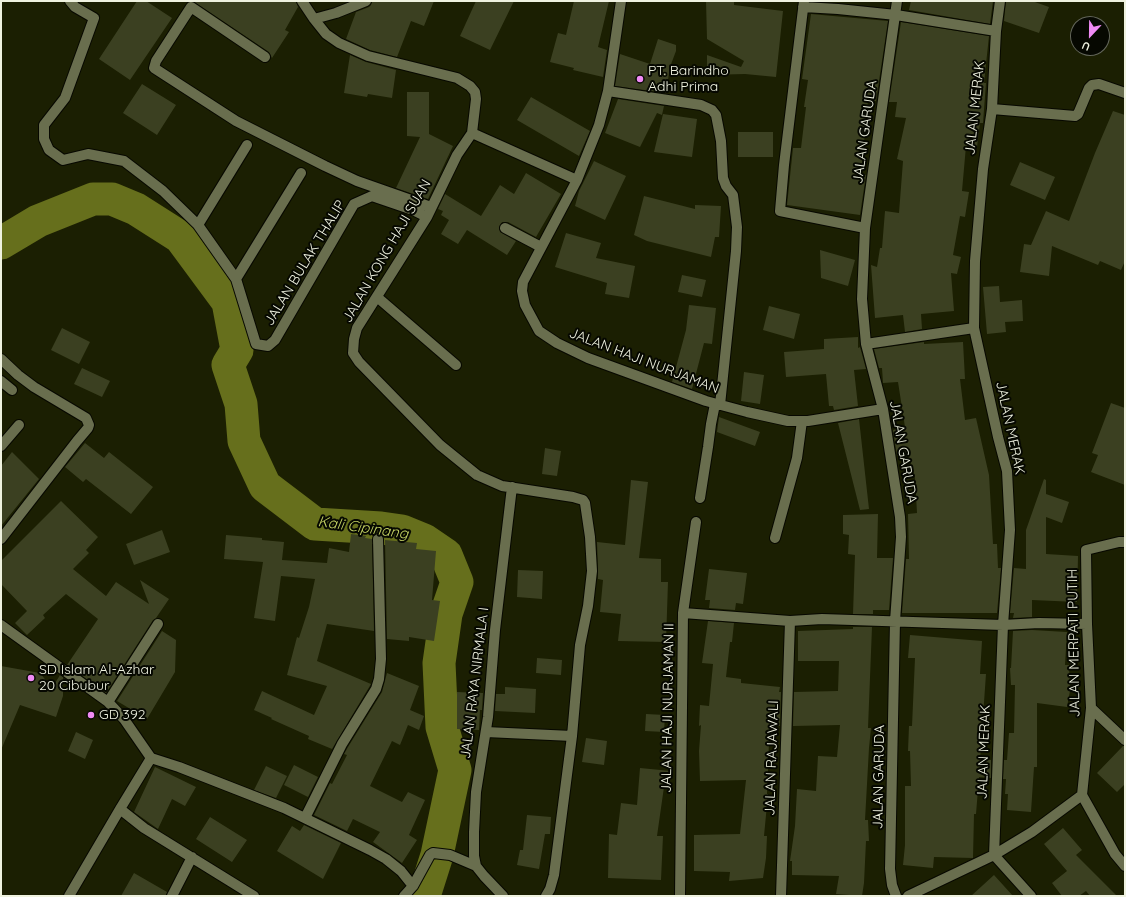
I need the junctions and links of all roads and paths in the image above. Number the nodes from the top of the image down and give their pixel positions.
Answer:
1 (70, 1) edge
2 (302, 1) edge
3 (366, 1) edge
4 (621, 1) edge
5 (897, 1) edge
6 (1000, 1) edge
7 (803, 4) edge
8 (896, 15) junction
9 (314, 19) junction
10 (996, 31) junction
11 (265, 57) dead end
12 (608, 91) junction
13 (1125, 93) edge
14 (992, 109) junction
15 (472, 133) junction
16 (247, 145) dead end
17 (302, 173) dead end
18 (577, 180) junction
19 (431, 207) junction
20 (427, 216) junction
21 (198, 225) junction
22 (505, 228) dead end
23 (865, 228) junction
24 (541, 247) junction
25 (236, 279) junction
26 (377, 297) junction
27 (974, 328) junction
28 (866, 344) junction
29 (1, 359) edge
30 (456, 365) dead end
31 (1, 381) edge
32 (12, 390) dead end
33 (718, 404) junction
34 (883, 409) junction
35 (802, 421) junction
36 (19, 425) dead end
37 (1, 446) edge
38 (512, 487) junction
39 (700, 498) dead end
40 (696, 522) dead end
41 (775, 538) dead end
42 (1, 539) edge
43 (378, 539) dead end
44 (1125, 542) edge
45 (683, 613) junction
46 (895, 620) junction
47 (790, 621) junction
48 (158, 624) dead end
49 (1087, 624) junction
50 (1, 625) edge
51 (1003, 625) junction
52 (108, 702) junction
53 (1091, 708) junction
54 (486, 732) junction
55 (572, 736) junction
56 (1125, 740) edge
57 (151, 758) junction
58 (1082, 795) junction
59 (120, 809) junction
60 (305, 818) junction
61 (994, 855) junction
62 (192, 857) junction
63 (476, 866) junction
64 (1125, 866) edge
65 (414, 886) junction
66 (69, 896) edge
67 (172, 896) edge
68 (254, 896) edge
69 (404, 896) edge
70 (503, 896) edge
71 (546, 896) edge
72 (680, 896) edge
73 (781, 896) edge
74 (896, 896) edge
75 (908, 896) edge
76 (1031, 896) edge

1 - 21 street
2 - 9 street
3 - 9 street
4 - 12 street, JALAN HAJI NURJAMAN
5 - 8 street, JALAN GARUDA
6 - 10 street, JALAN MERAK
7 - 8 street
7 - 23 street
8 - 10 street
8 - 23 street, JALAN GARUDA
9 - 15 street
10 - 14 street, JALAN MERAK
11 - 19 street
12 - 18 street, JALAN HAJI NURJAMAN
12 - 33 street
13 - 14 street
14 - 27 street, JALAN MERAK
15 - 18 street
15 - 19 street, JALAN KONG HAJI SUAN
16 - 21 street
17 - 25 street
18 - 24 street, JALAN HAJI NURJAMAN
19 - 20 street, JALAN KONG HAJI SUAN
20 - 25 street, JALAN BULAK THALIP
20 - 26 street, JALAN KONG HAJI SUAN
21 - 25 street
22 - 24 street
23 - 28 street, JALAN GARUDA
24 - 33 street, JALAN HAJI NURJAMAN
26 - 30 street
26 - 38 street, JALAN KONG HAJI SUAN
27 - 28 street
27 - 51 street, JALAN MERAK
28 - 34 street, JALAN GARUDA
29 - 42 street
31 - 32 street
33 - 35 street, JALAN HAJI NURJAMAN
33 - 39 street
34 - 35 street, JALAN HAJI NURJAMAN
34 - 46 street, JALAN GARUDA
35 - 41 street
36 - 37 street
38 - 54 street, JALAN RAYA NIRMALA I
38 - 55 street
40 - 45 street, JALAN HAJI NURJAMAN II
43 - 60 street
44 - 49 street, JALAN MERPATI PUTIH
45 - 47 street
45 - 72 street, JALAN HAJI NURJAMAN II
46 - 47 street
46 - 51 street
46 - 74 street, JALAN GARUDA
47 - 73 street, JALAN RAJAWALI
48 - 52 street
49 - 51 street
49 - 53 street, JALAN MERPATI PUTIH
50 - 52 street
51 - 61 street, JALAN MERAK
52 - 57 street
53 - 56 street
53 - 58 street, JALAN MERPATI PUTIH
54 - 55 street
54 - 63 street, JALAN RAYA NIRMALA I
55 - 71 street
57 - 59 street
57 - 60 street
58 - 61 street
58 - 64 street
59 - 62 street
59 - 66 street
60 - 65 street
61 - 75 street
61 - 76 street
62 - 67 street
62 - 68 street
63 - 65 street
63 - 70 street
65 - 69 street

